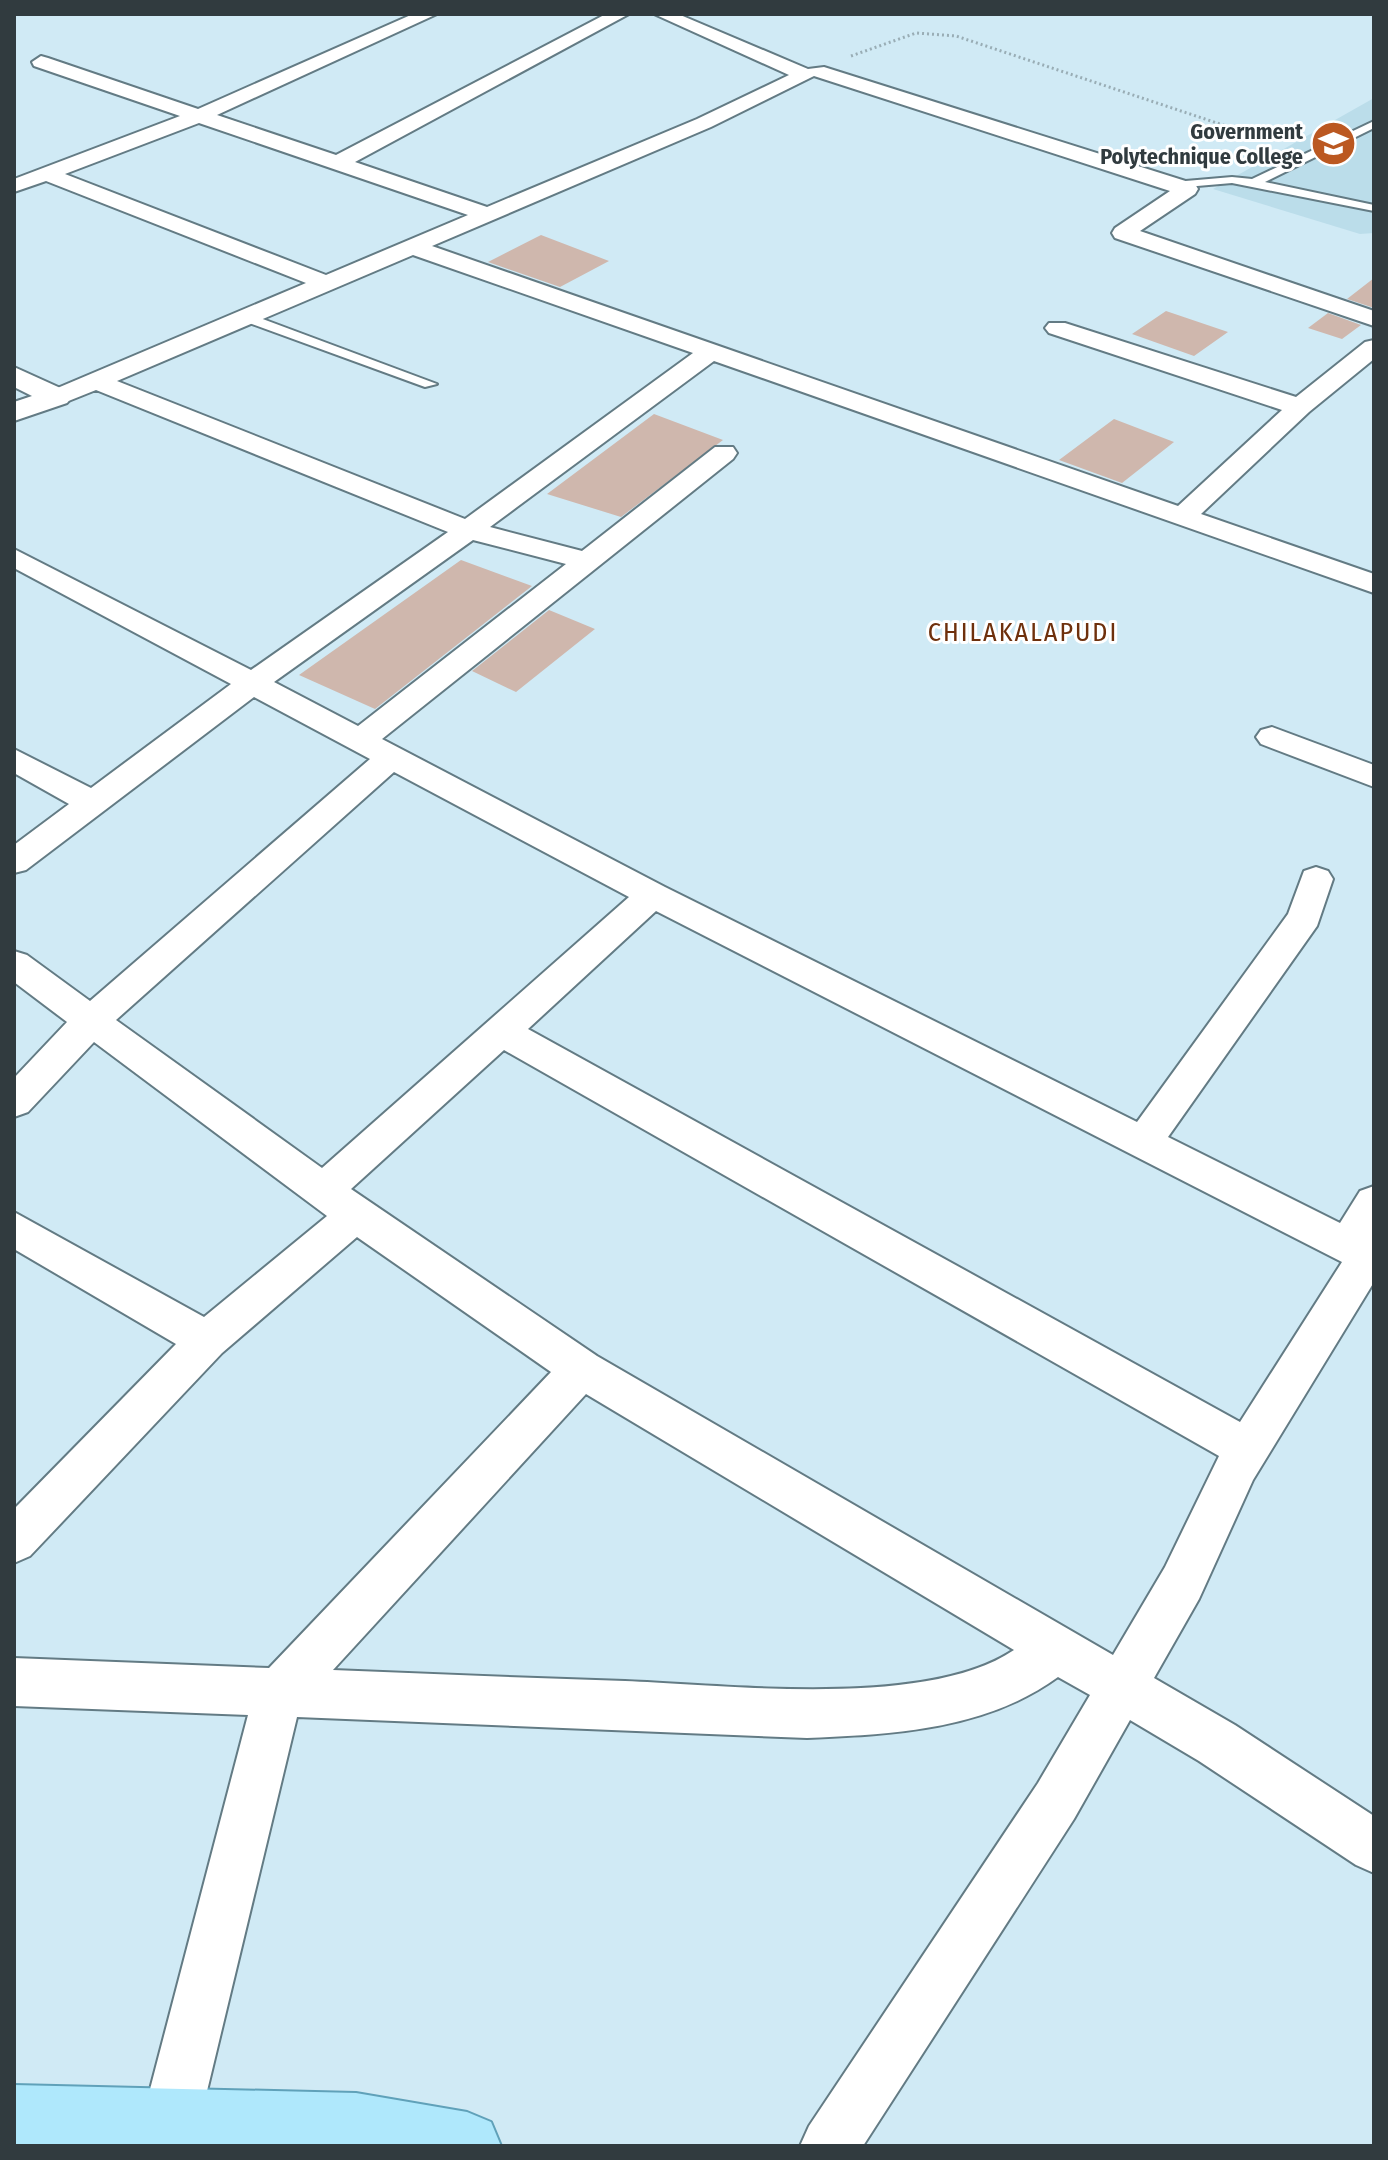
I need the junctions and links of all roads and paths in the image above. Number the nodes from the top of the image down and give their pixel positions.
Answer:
1 (428, 14) edge
2 (620, 14) edge
3 (663, 14) edge
4 (41, 62) dead end
5 (817, 71) joint
6 (201, 115) junction
7 (1374, 124) edge
8 (1268, 140) dead end
9 (339, 162) junction
10 (47, 174) junction
11 (1254, 183) junction
12 (1174, 185) junction
13 (14, 186) edge
14 (1374, 208) edge
15 (484, 213) junction
16 (410, 246) junction
17 (324, 282) junction
18 (245, 317) junction
19 (1374, 319) edge
20 (1057, 328) dead end
21 (1374, 347) edge
22 (710, 352) junction
23 (14, 376) edge
24 (96, 381) junction
25 (430, 384) dead end
26 (57, 397) junction
27 (1300, 407) junction
28 (14, 412) edge
29 (724, 453) dead end
30 (1182, 517) junction
31 (468, 530) junction
32 (14, 557) edge
33 (589, 561) junction
34 (1374, 584) edge
35 (255, 681) junction
36 (1272, 737) dead end
37 (358, 742) junction
38 (390, 758) junction
39 (14, 759) edge
40 (1374, 777) edge
41 (92, 803) junction
42 (14, 862) edge
43 (1316, 879) dead end
44 (653, 895) junction
45 (14, 964) edge
46 (91, 1021) junction
47 (501, 1031) junction
48 (14, 1102) edge
49 (1143, 1143) junction
50 (340, 1202) junction
51 (1374, 1202) edge
52 (14, 1229) edge
53 (1364, 1253) edge
54 (207, 1340) junction
55 (582, 1369) junction
56 (1248, 1449) junction
57 (14, 1541) edge
58 (1055, 1650) junction
59 (14, 1682) edge
60 (1123, 1690) junction
61 (278, 1694) junction
62 (1374, 1847) edge
63 (14, 2118) edge
64 (171, 2120) junction
65 (467, 2146) edge
66 (829, 2146) edge

1 - 6 street
2 - 9 street
3 - 15 street
4 - 6 street
5 - 8 path
5 - 12 street
6 - 9 street
6 - 10 street
7 - 11 lane
9 - 15 street
10 - 13 street
10 - 17 street
11 - 12 lane
11 - 14 lane
12 - 19 street
15 - 16 street
16 - 17 street
16 - 22 street
17 - 18 street
18 - 24 street
18 - 25 lane
20 - 27 street
21 - 27 street
22 - 30 street
22 - 31 street
23 - 26 street
24 - 26 street
24 - 31 street
26 - 28 street
27 - 30 street
29 - 33 street
30 - 34 street
31 - 33 street
31 - 35 street
32 - 35 street
33 - 37 street
35 - 37 street
35 - 41 street
36 - 40 street
37 - 38 street
38 - 44 street
38 - 46 street
39 - 41 street
41 - 42 street
43 - 49 street
44 - 47 street
44 - 49 street
45 - 46 street
46 - 48 street
46 - 50 street
47 - 50 street
47 - 56 street
49 - 53 street
50 - 54 street
50 - 55 street
51 - 53 street
52 - 54 street
53 - 56 street
54 - 57 street
55 - 58 street
55 - 61 street
56 - 60 street
58 - 60 street
58 - 61 street
59 - 61 street
60 - 62 street
60 - 66 street
61 - 64 street
63 - 64 main road
64 - 65 main road

